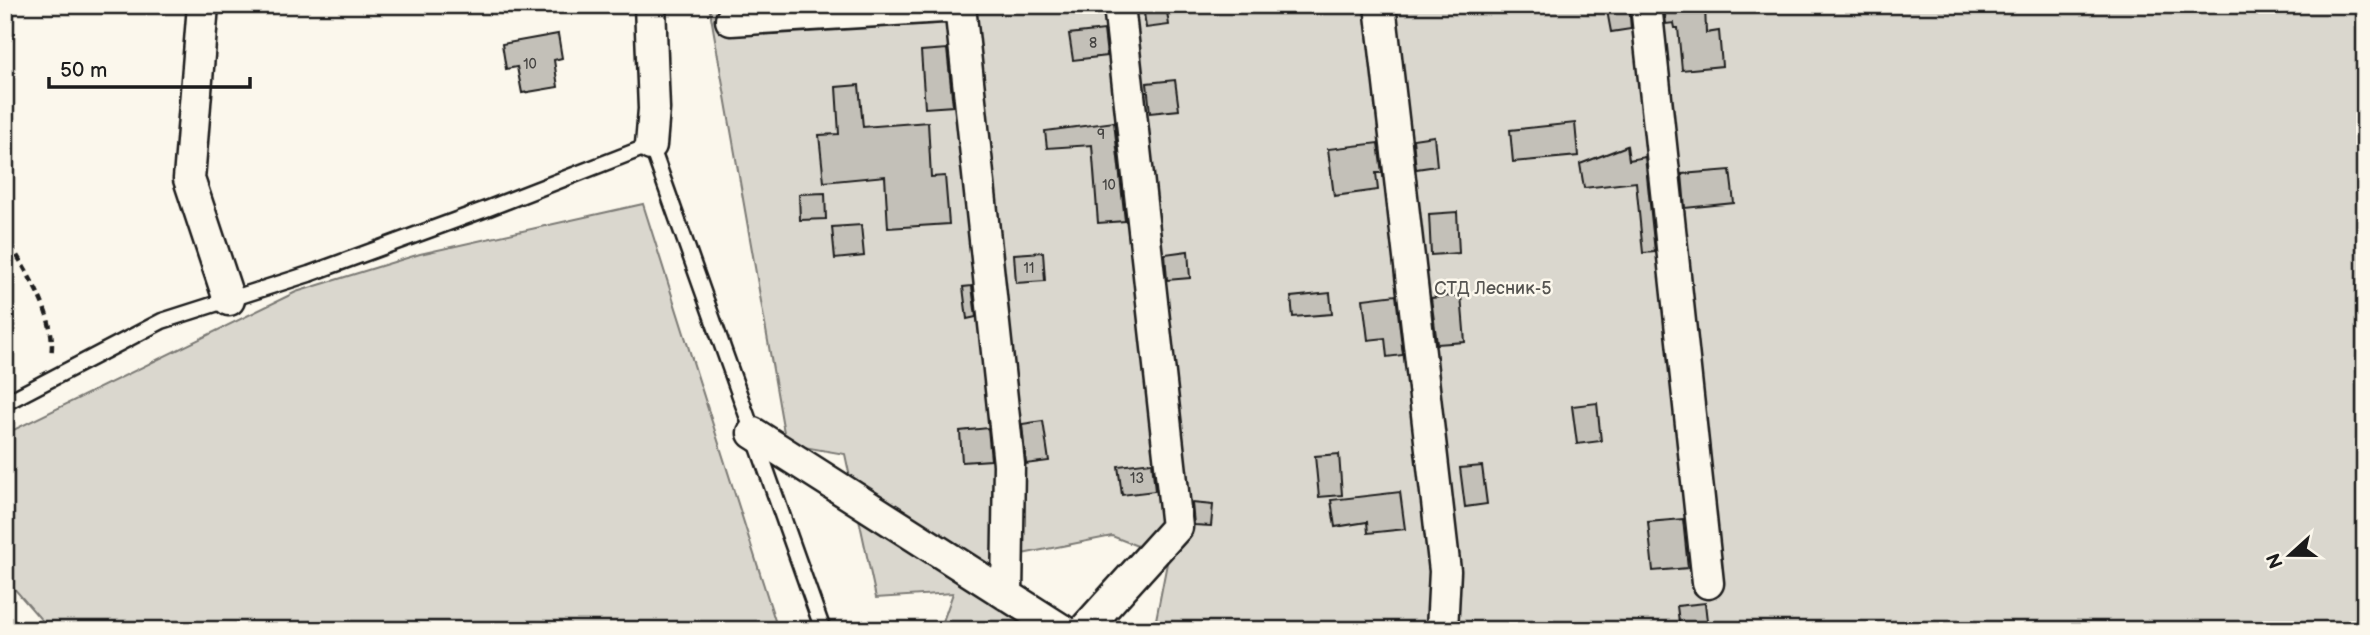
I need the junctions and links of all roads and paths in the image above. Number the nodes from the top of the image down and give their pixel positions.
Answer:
1 (203, 5) edge
2 (650, 5) edge
3 (1119, 5) edge
4 (1380, 5) edge
5 (1646, 5) edge
6 (731, 20) dead end
7 (651, 145) junction
8 (5, 235) edge
9 (229, 300) junction
10 (46, 380) junction
11 (5, 403) edge
12 (753, 433) junction
13 (1708, 583) dead end
14 (1007, 595) junction
15 (823, 630) edge
16 (1062, 630) edge
17 (1084, 630) edge
18 (1442, 630) edge

1 - 9 street
2 - 7 street
3 - 17 street
4 - 18 street
5 - 13 street
6 - 14 street
7 - 9 lane
7 - 12 lane
8 - 10 path
9 - 10 lane
10 - 11 lane
12 - 14 street
12 - 15 lane
14 - 16 street

